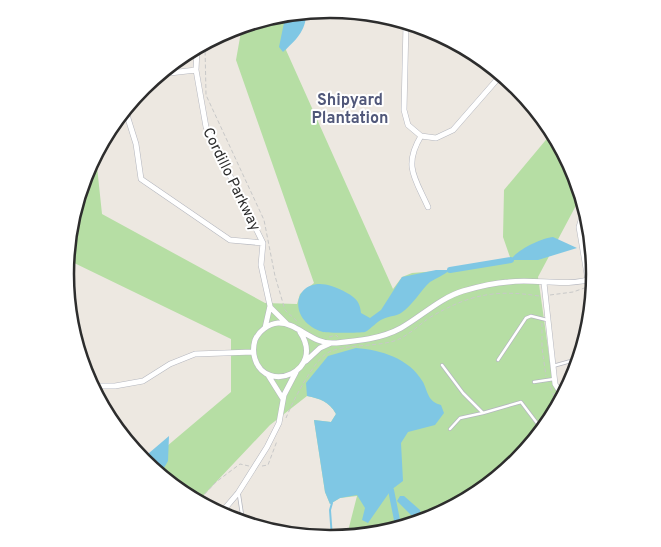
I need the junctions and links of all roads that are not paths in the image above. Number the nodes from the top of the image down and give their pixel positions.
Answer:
1 (406, 29) edge
2 (197, 55) edge
3 (196, 70) junction
4 (172, 73) edge
5 (497, 79) edge
6 (128, 117) edge
7 (421, 136) junction
8 (428, 207) dead end
9 (581, 221) edge
10 (263, 243) junction
11 (586, 268) edge
12 (586, 280) edge
13 (544, 283) junction
14 (270, 306) junction
15 (549, 320) junction
16 (287, 324) junction
17 (265, 328) junction
18 (301, 329) junction
19 (332, 343) junction
20 (253, 352) junction
21 (498, 360) dead end
22 (571, 361) edge
23 (304, 362) junction
24 (442, 365) dead end
25 (553, 366) junction
26 (297, 371) junction
27 (268, 374) junction
28 (554, 379) junction
29 (534, 382) dead end
30 (101, 386) edge
31 (559, 389) edge
32 (283, 400) junction
33 (483, 413) junction
34 (538, 424) edge
35 (450, 429) dead end
36 (238, 493) junction
37 (226, 507) edge
38 (242, 513) edge

1 - 7 street
2 - 3 street, Cordillo Parkway
3 - 4 street
3 - 10 street, Cordillo Parkway
5 - 7 street
6 - 10 street
7 - 8 street
9 - 11 street
10 - 14 street, Cordillo Parkway
12 - 13 street
13 - 15 street
13 - 19 street
14 - 16 street
14 - 17 street, Cordillo Parkway
15 - 21 lane
15 - 25 street
16 - 17 street
16 - 18 street
17 - 20 street
18 - 19 street
18 - 23 street
19 - 23 street
20 - 27 street
20 - 30 street
22 - 25 lane
23 - 26 street
24 - 33 lane
25 - 28 street
26 - 27 street
26 - 32 street
27 - 32 street
28 - 29 lane
28 - 31 street
32 - 36 street
33 - 34 lane
33 - 35 lane
36 - 37 street
36 - 38 lane

